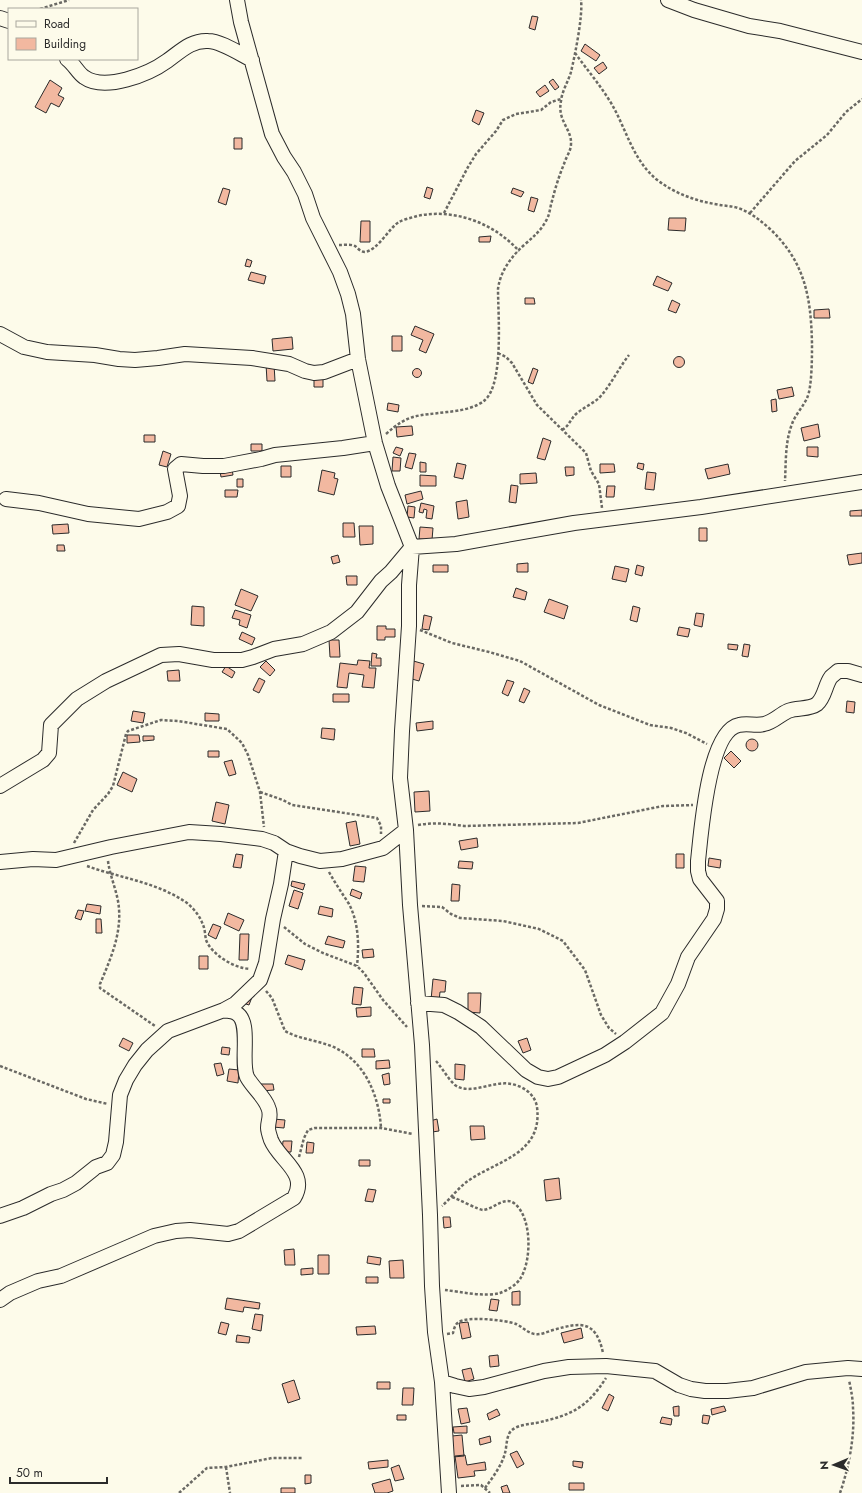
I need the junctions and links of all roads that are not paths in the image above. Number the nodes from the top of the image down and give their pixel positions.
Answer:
1 (237, 0) edge
2 (668, 0) edge
3 (862, 52) edge
4 (68, 60) edge
5 (252, 60) junction
6 (0, 334) edge
7 (358, 359) junction
8 (375, 443) junction
9 (862, 482) edge
10 (6, 499) dead end
11 (412, 547) junction
12 (862, 675) edge
13 (0, 786) edge
14 (406, 830) junction
15 (286, 850) junction
16 (0, 862) edge
17 (418, 1003) junction
18 (224, 1010) junction
19 (0, 1216) edge
20 (0, 1300) edge
21 (862, 1369) edge
22 (442, 1382) junction
23 (448, 1490) edge

1 - 5 street
2 - 3 street
4 - 5 street
5 - 7 street
6 - 7 street
7 - 8 street
8 - 10 street
8 - 11 street
9 - 11 street
11 - 13 street
11 - 14 street
12 - 17 street
14 - 15 street
14 - 17 street
15 - 16 street
15 - 18 street
17 - 22 street
18 - 19 street
18 - 20 street
21 - 22 street
22 - 23 street

